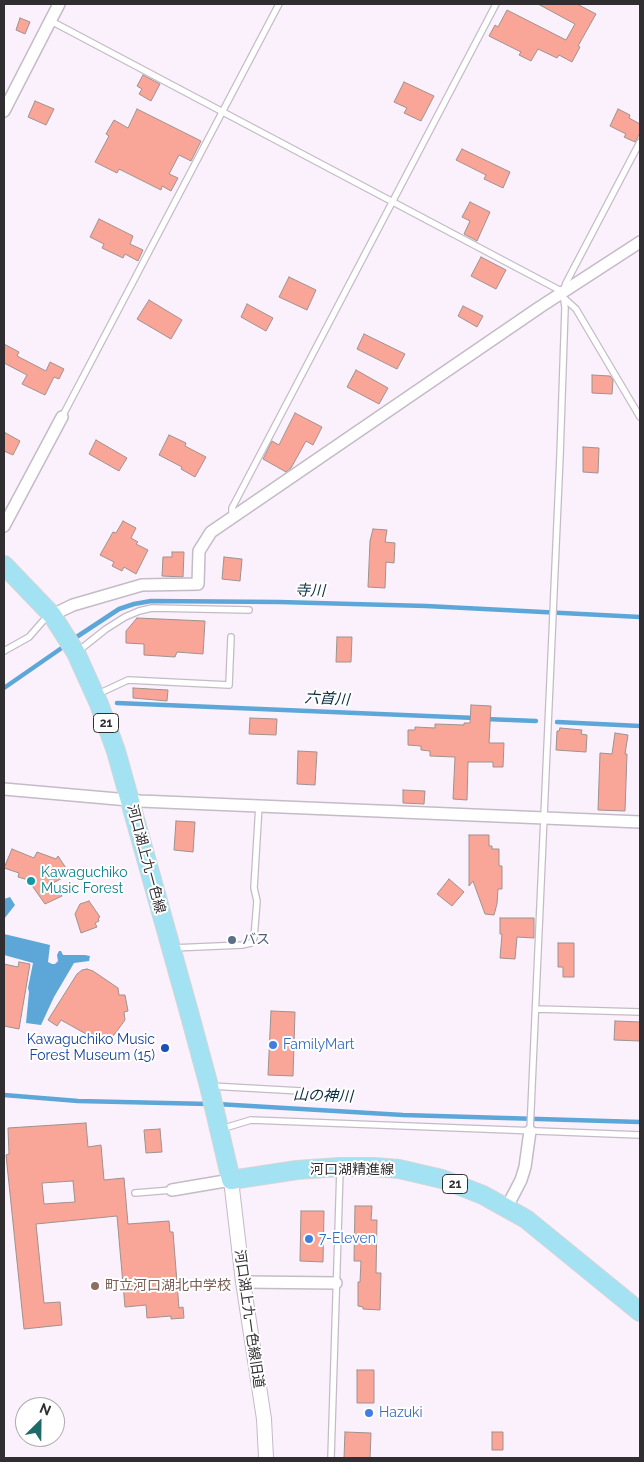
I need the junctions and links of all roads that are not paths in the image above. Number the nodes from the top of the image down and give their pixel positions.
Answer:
1 (59, 4) edge
2 (279, 4) edge
3 (496, 4) edge
4 (51, 21) junction
5 (4, 111) edge
6 (223, 112) junction
7 (640, 142) edge
8 (393, 201) junction
9 (640, 242) edge
10 (564, 296) junction
11 (62, 417) joint
12 (640, 417) edge
13 (232, 517) junction
14 (4, 526) edge
15 (4, 565) edge
16 (249, 610) dead end
17 (55, 620) junction
18 (231, 637) dead end
19 (4, 651) edge
20 (75, 651) junction
21 (96, 695) junction
22 (4, 789) edge
23 (130, 801) junction
24 (259, 806) junction
25 (543, 818) junction
26 (640, 822) edge
27 (171, 948) junction
28 (536, 1009) junction
29 (640, 1012) edge
30 (210, 1089) junction
31 (301, 1091) dead end
32 (218, 1124) junction
33 (530, 1129) junction
34 (640, 1135) edge
35 (340, 1167) junction
36 (231, 1180) junction
37 (172, 1190) joint
38 (135, 1194) dead end
39 (507, 1207) junction
40 (243, 1282) junction
41 (336, 1283) junction
42 (640, 1312) edge
43 (266, 1458) edge
44 (331, 1458) edge

1 - 4 street
2 - 6 lane
3 - 8 lane
4 - 5 street
4 - 6 lane
6 - 8 lane
6 - 11 lane
7 - 10 lane
8 - 10 lane
8 - 13 lane
9 - 10 street
10 - 12 lane
10 - 13 street
10 - 25 lane
11 - 14 street
13 - 17 street
15 - 17 main road, 河口湖上九一色線 / 21
16 - 20 lane
17 - 19 lane
17 - 20 main road, 河口湖上九一色線 / 21
18 - 21 lane
20 - 21 main road, 河口湖上九一色線 / 21
21 - 23 main road, 河口湖上九一色線 / 21
22 - 23 street
23 - 24 street
23 - 27 main road, 河口湖上九一色線 / 21
24 - 25 street
24 - 27 lane
25 - 26 street
25 - 28 lane
27 - 30 main road, 河口湖上九一色線 / 21
28 - 29 lane
28 - 33 lane
30 - 31 lane
30 - 32 main road, 河口湖上九一色線 / 21
32 - 33 lane
32 - 36 main road, 河口湖上九一色線 / 21
33 - 34 lane
33 - 39 street
35 - 36 main road, 河口湖精進線 / 21
35 - 39 main road, 河口湖精進線 / 21
35 - 41 lane
36 - 37 street
36 - 40 street, 河口湖上九一色線旧道
37 - 38 lane
39 - 42 main road, 河口湖精進線 / 21
40 - 41 street
40 - 43 street, 河口湖上九一色線旧道
41 - 44 lane

